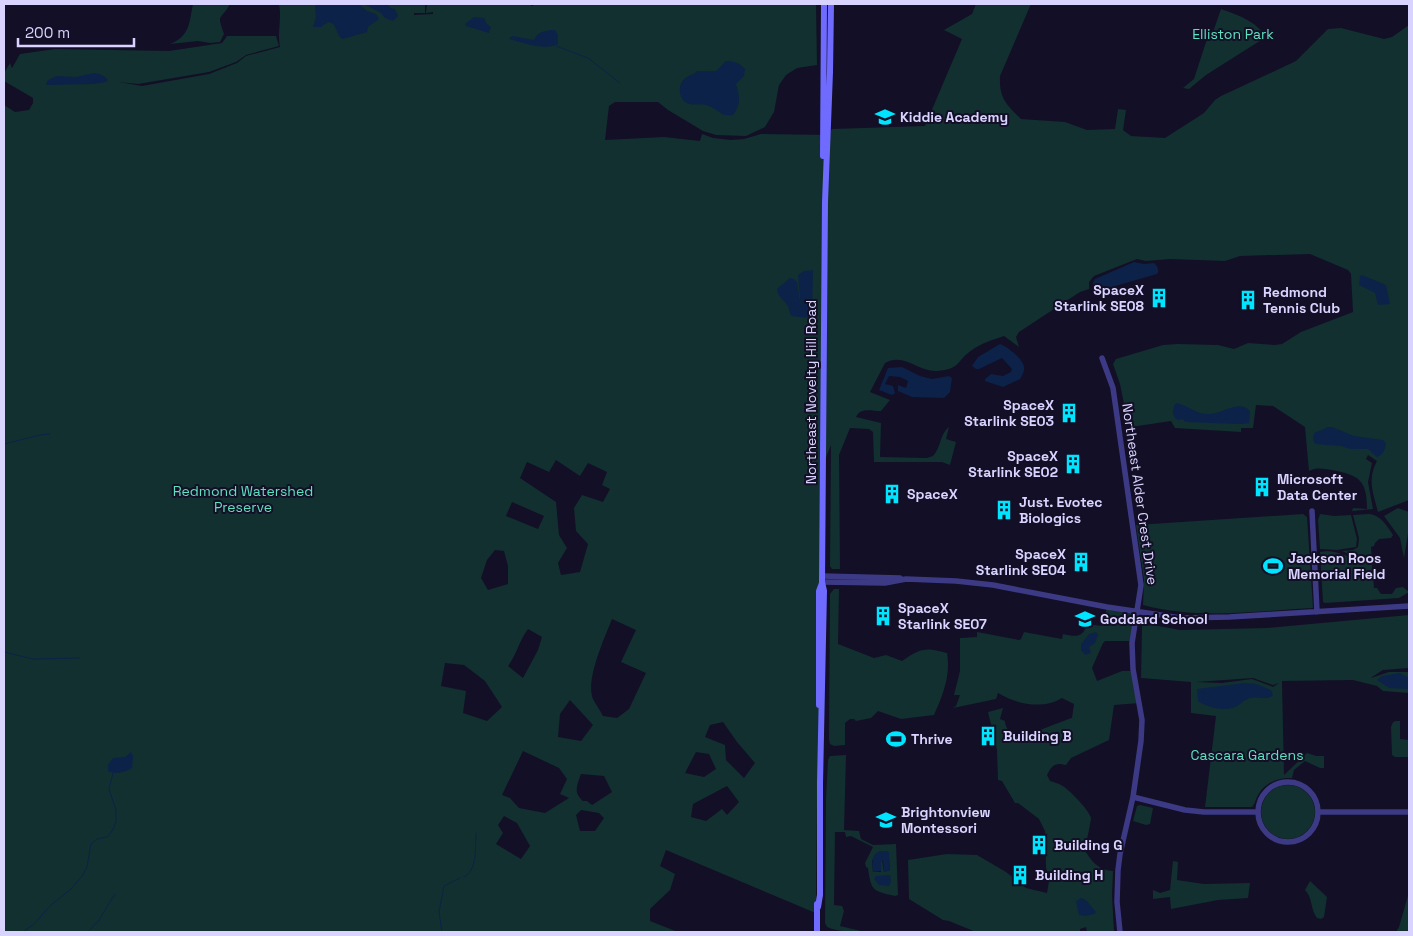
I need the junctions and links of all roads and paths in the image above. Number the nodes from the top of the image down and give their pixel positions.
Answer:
1 (824, 4) edge
2 (830, 4) edge
3 (825, 202) junction
4 (1102, 358) dead end
5 (1312, 511) dead end
6 (822, 579) junction
7 (1409, 606) edge
8 (1138, 612) junction
9 (1317, 612) junction
10 (1133, 797) junction
11 (1258, 812) junction
12 (1318, 812) junction
13 (1409, 812) edge
14 (817, 932) edge
15 (1120, 932) edge

1 - 3 main road, Northeast Novelty Hill Road
2 - 3 main road, Northeast Novelty Hill Road
3 - 6 main road, Northeast Novelty Hill Road
4 - 8 street, Northeast Alder Crest Drive
5 - 9 street
6 - 8 street
6 - 14 main road, Northeast Novelty Hill Road
7 - 9 street
8 - 9 street
8 - 10 street, Northeast Alder Crest Drive
10 - 11 street
10 - 15 street, Northeast Alder Crest Drive
11 - 12 street
11 - 12 street
12 - 13 street

